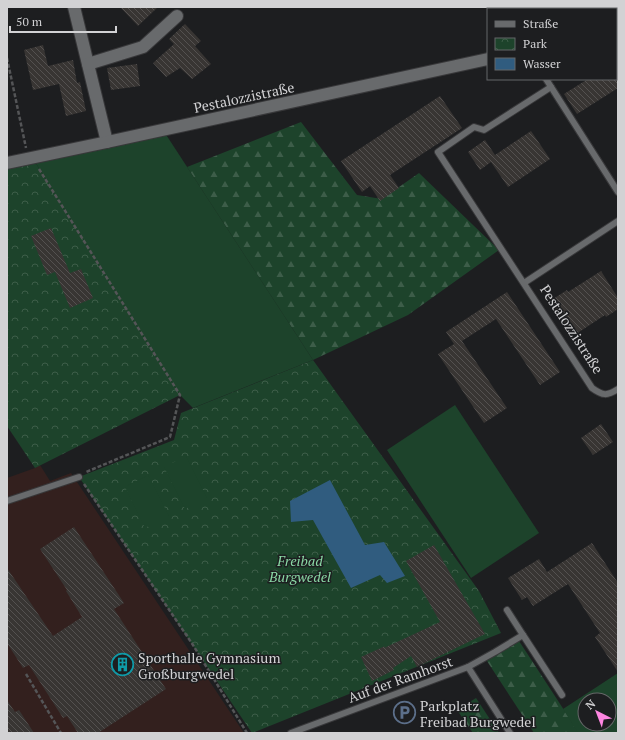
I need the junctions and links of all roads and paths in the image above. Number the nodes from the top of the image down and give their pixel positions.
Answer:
1 (74, 7) edge
2 (177, 16) dead end
3 (7, 58) edge
4 (487, 59) edge
5 (88, 64) junction
6 (547, 80) edge
7 (551, 87) junction
8 (107, 142) junction
9 (32, 157) junction
10 (7, 163) edge
11 (618, 192) edge
12 (618, 221) edge
13 (524, 283) junction
14 (618, 388) edge
15 (79, 477) junction
16 (7, 501) edge
17 (507, 610) dead end
18 (523, 635) junction
19 (468, 667) junction
20 (26, 674) dead end
21 (562, 695) dead end
22 (61, 733) edge
23 (246, 733) edge
24 (291, 733) edge
25 (510, 733) edge

1 - 5 street
2 - 5 street
3 - 9 path
4 - 8 street, Pestalozzistraße
5 - 8 street
6 - 7 lane
7 - 11 lane
7 - 13 lane, Pestalozzistraße
8 - 9 street, Pestalozzistraße
9 - 10 street, Pestalozzistraße
9 - 15 path
12 - 13 lane, Pestalozzistraße
13 - 14 lane, Pestalozzistraße
15 - 16 lane
15 - 23 path
17 - 18 lane
18 - 19 lane
18 - 21 lane
19 - 24 lane, Auf der Ramhorst
19 - 25 lane, Auf der Ramhorst
20 - 22 path

